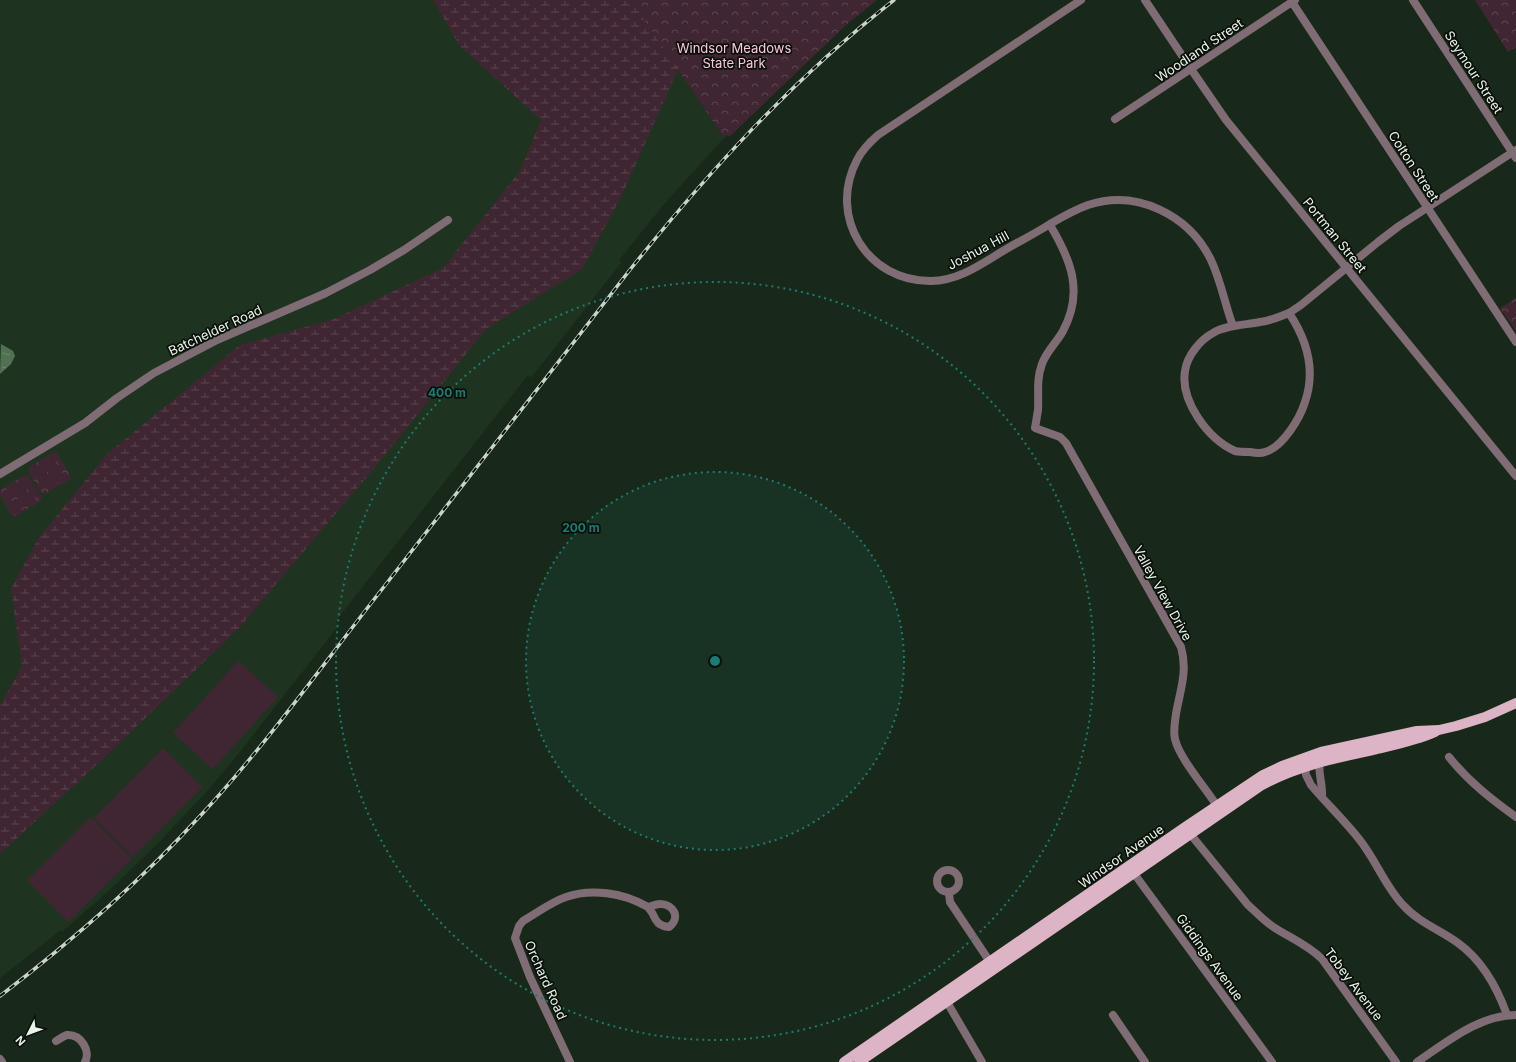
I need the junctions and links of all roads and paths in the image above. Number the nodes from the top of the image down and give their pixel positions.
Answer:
1 (1081, 0) edge
2 (1146, 0) edge
3 (1413, 0) edge
4 (1294, 1) edge
5 (1191, 69) junction
6 (1115, 119) dead end
7 (1515, 153) edge
8 (1428, 208) junction
9 (448, 220) dead end
10 (1050, 225) junction
11 (1346, 268) junction
12 (1289, 313) junction
13 (1233, 326) junction
14 (1516, 342) edge
15 (0, 474) edge
16 (1516, 476) edge
17 (1516, 703) edge
18 (1320, 757) junction
19 (1448, 757) dead end
20 (1304, 762) junction
21 (1322, 796) junction
22 (1220, 809) junction
23 (1516, 817) edge
24 (1188, 831) junction
25 (1131, 870) junction
26 (949, 893) dead end
27 (648, 907) dead end
28 (992, 966) junction
29 (944, 998) junction
30 (1113, 1015) dead end
31 (1507, 1015) junction
32 (1516, 1015) edge
33 (56, 1041) dead end
34 (0, 1059) edge
35 (2, 1062) edge
36 (85, 1062) edge
37 (570, 1062) edge
38 (844, 1062) edge
39 (860, 1062) edge
40 (982, 1062) edge
41 (1146, 1062) edge
42 (1272, 1062) edge
43 (1396, 1062) edge
44 (1417, 1062) edge

1 - 10 street, Joshua Hill
2 - 5 street, Portman Street
3 - 7 street, Seymour Street
4 - 5 street, Woodland Street
4 - 8 street, Colton Street
5 - 6 street, Woodland Street
5 - 11 street, Portman Street
7 - 8 street
8 - 11 street
8 - 14 street, Colton Street
9 - 15 street, Batchelder Road
10 - 13 street, Joshua Hill
10 - 22 street, Valley View Drive
11 - 12 street
11 - 16 street, Portman Street
12 - 13 street
12 - 13 street
17 - 18 main road, Windsor Avenue
18 - 20 main road, Windsor Avenue
18 - 21 street
19 - 23 street
20 - 21 street
20 - 22 main road, Windsor Avenue
21 - 31 street
22 - 24 main road, Windsor Avenue
24 - 25 main road, Windsor Avenue
24 - 43 street, Tobey Avenue
25 - 28 main road, Windsor Avenue
25 - 42 street, Giddings Avenue
26 - 28 street
27 - 37 street, Orchard Road
28 - 29 main road, Windsor Avenue
29 - 38 main road, Windsor Avenue
29 - 39 main road, Windsor Avenue
29 - 40 street
30 - 41 street
31 - 32 street
31 - 44 street
33 - 36 street
34 - 35 street

